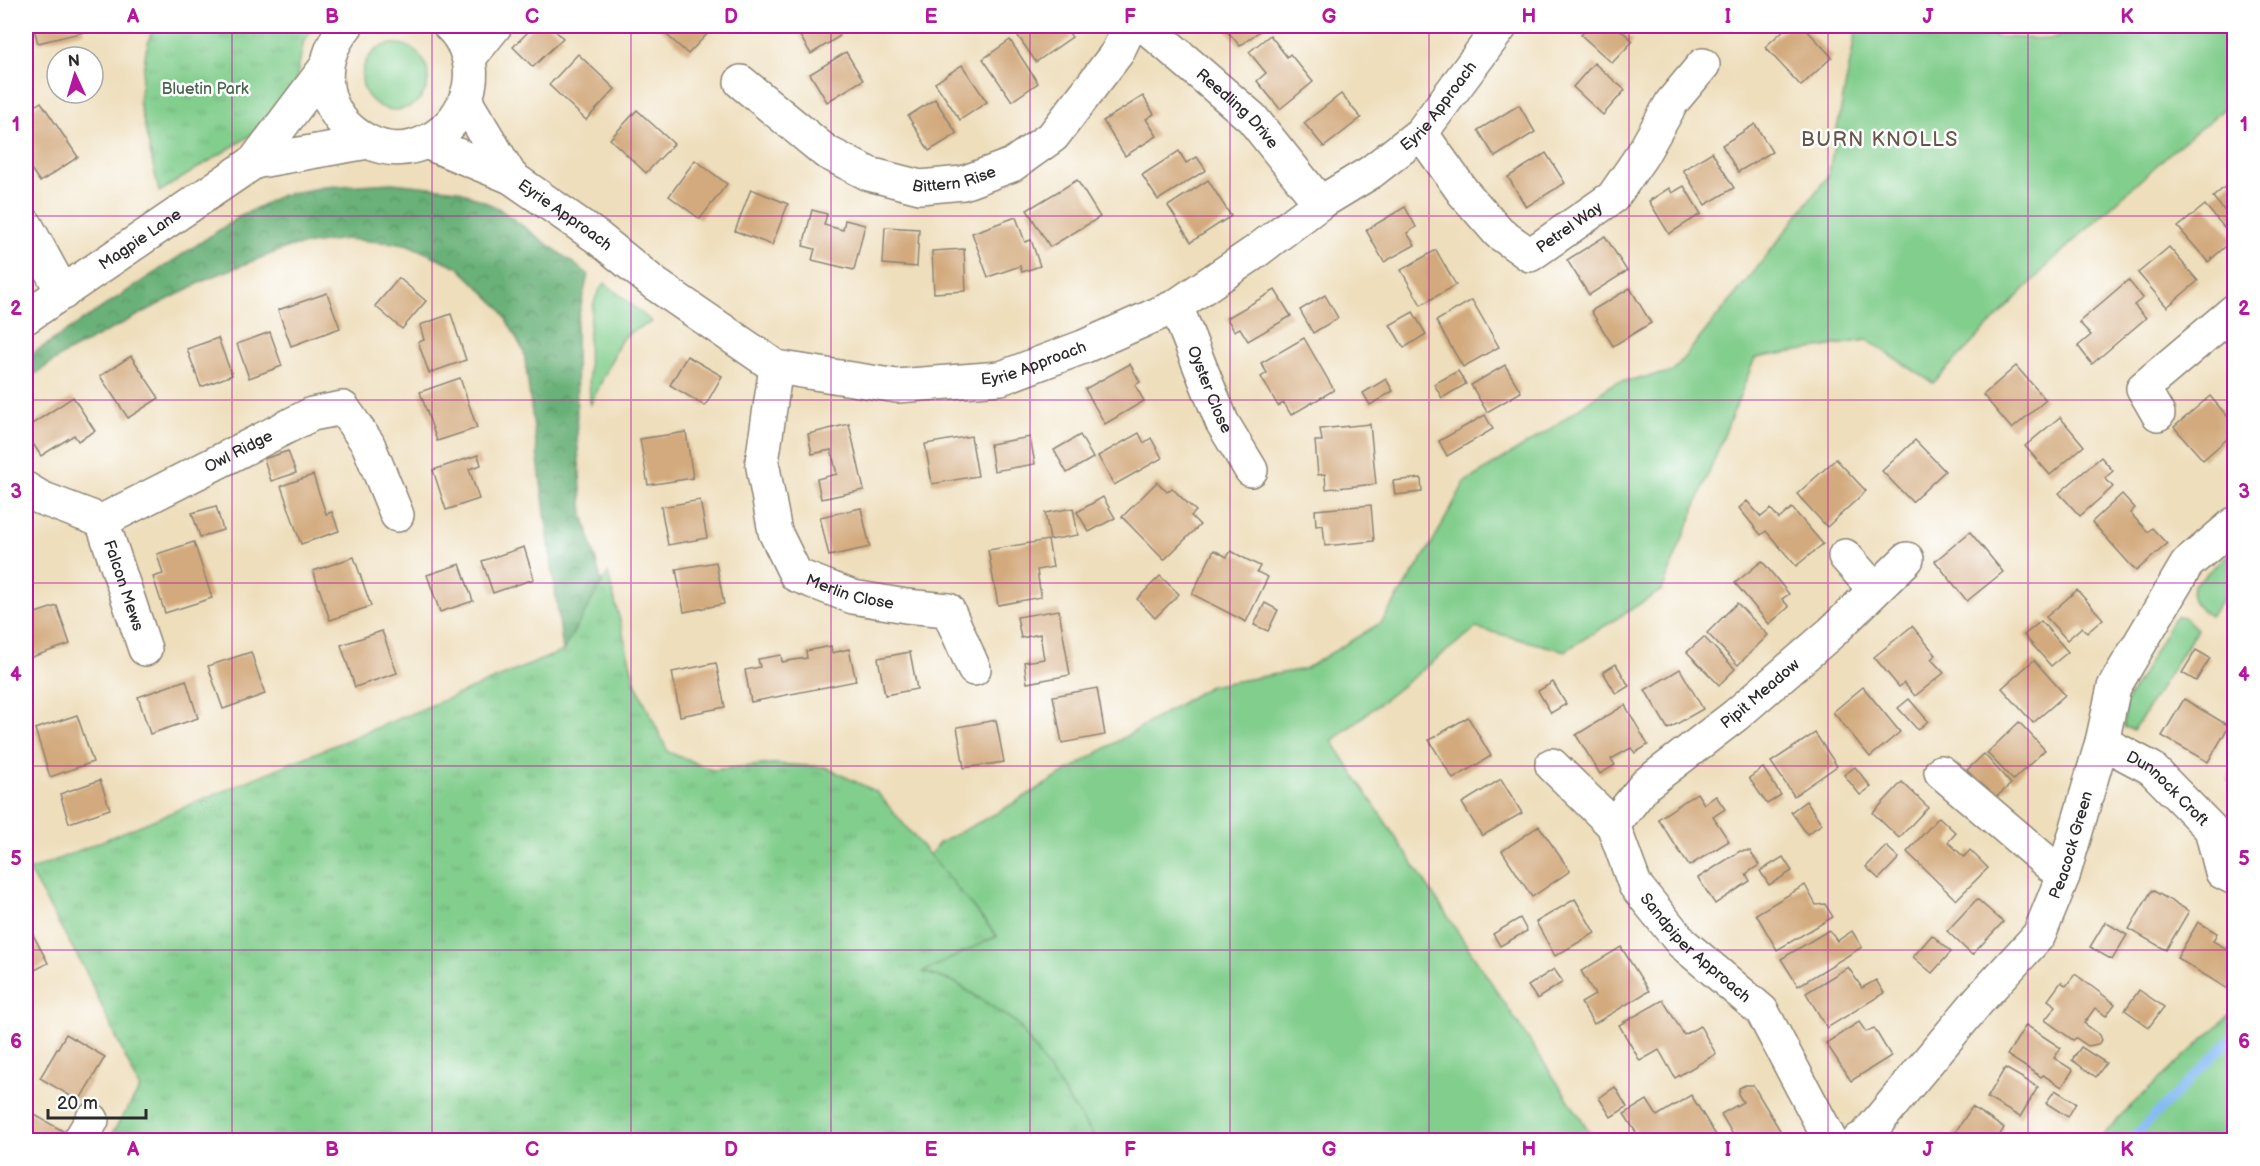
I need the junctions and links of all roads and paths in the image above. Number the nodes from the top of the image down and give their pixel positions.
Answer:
1 (346, 26) edge
2 (450, 26) edge
3 (495, 26) edge
4 (1130, 26) edge
5 (1145, 26) edge
6 (1501, 26) edge
7 (469, 58) junction
8 (1703, 65) dead end
9 (326, 67) junction
10 (741, 82) dead end
11 (466, 102) junction
12 (1421, 133) junction
13 (368, 142) junction
14 (426, 142) junction
15 (254, 162) junction
16 (511, 177) junction
17 (1320, 203) junction
18 (26, 225) edge
19 (63, 293) junction
20 (1176, 306) junction
21 (2235, 311) edge
22 (26, 317) edge
23 (776, 367) junction
24 (2158, 414) dead end
25 (1251, 470) dead end
26 (26, 489) edge
27 (397, 515) dead end
28 (102, 521) junction
29 (2235, 524) edge
30 (1845, 556) dead end
31 (1907, 559) dead end
32 (1875, 590) junction
33 (145, 649) dead end
34 (974, 669) dead end
35 (2102, 742) junction
36 (1552, 765) dead end
37 (1941, 772) dead end
38 (1613, 825) junction
39 (2063, 876) junction
40 (2235, 878) edge
41 (1830, 1140) edge
42 (1859, 1140) edge

1 - 9 street
2 - 7 street
3 - 7 street
4 - 10 street, Bittern Rise
5 - 17 street, Reedling Drive
6 - 12 street, Eyrie Approach
7 - 11 street
8 - 12 street, Petrel Way
9 - 13 street
9 - 15 street, Magpie Lane
11 - 14 street
11 - 16 street, Eyrie Approach
12 - 17 street, Eyrie Approach
13 - 14 street
13 - 15 street, Magpie Lane
14 - 16 street, Eyrie Approach
15 - 19 street, Magpie Lane
16 - 23 street, Eyrie Approach
17 - 20 street, Eyrie Approach
18 - 19 street
19 - 22 street, Magpie Lane
20 - 23 street, Eyrie Approach
20 - 25 street, Oyster Close
21 - 24 street
23 - 34 street, Merlin Close
26 - 28 street
27 - 28 street, Owl Ridge
28 - 33 street, Falcon Mews
29 - 35 street, Peacock Green
30 - 32 street
31 - 32 street, Pipit Meadow
32 - 38 street, Pipit Meadow
35 - 39 street, Peacock Green
35 - 40 street, Dunnock Croft
36 - 38 street, Sandpiper Approach
37 - 39 street
38 - 41 street, Sandpiper Approach
39 - 42 street, Peacock Green

